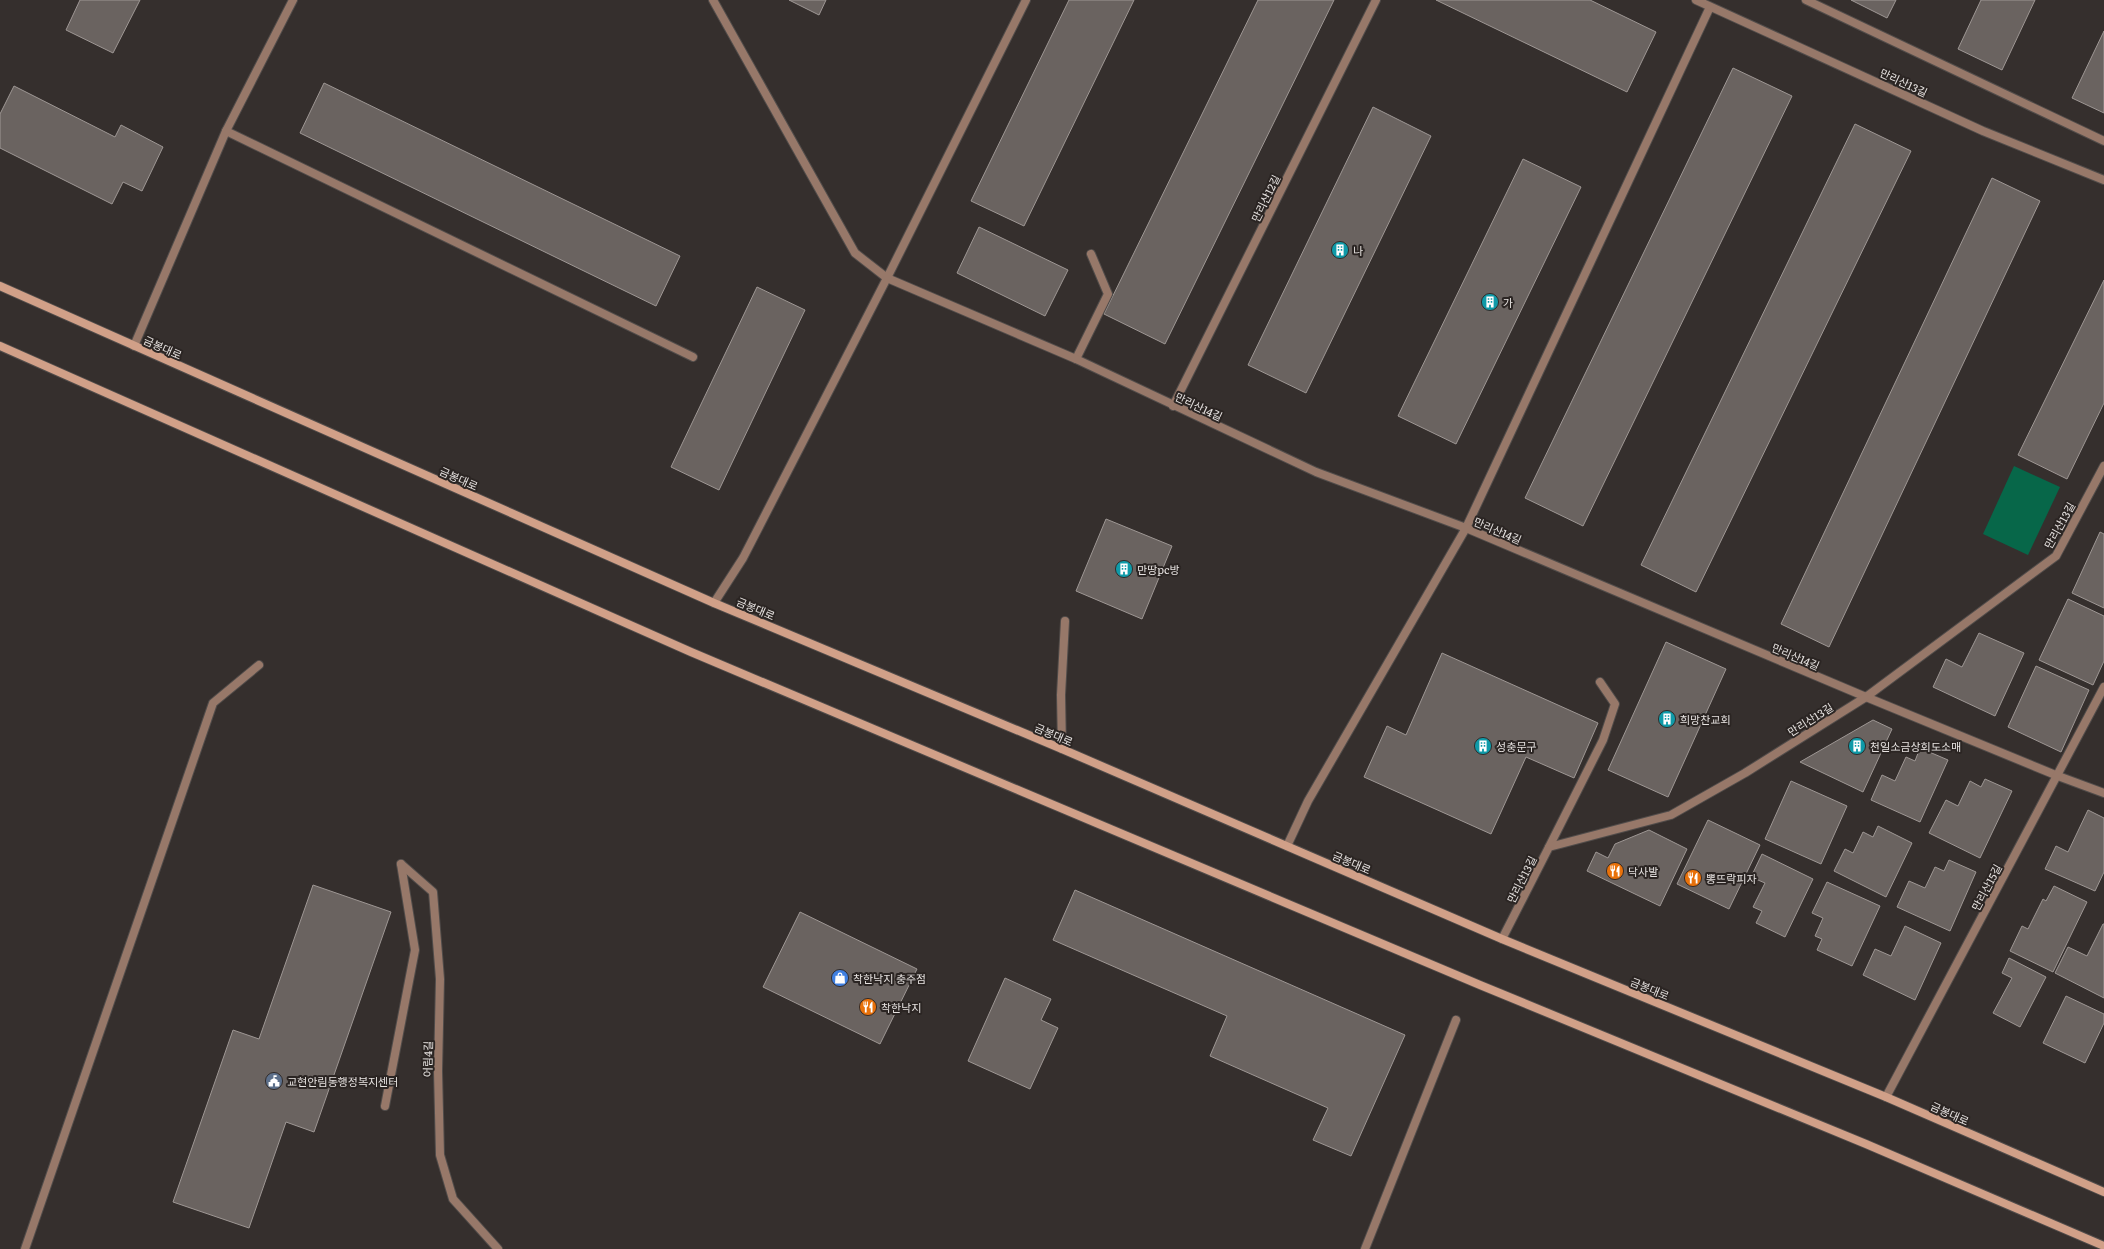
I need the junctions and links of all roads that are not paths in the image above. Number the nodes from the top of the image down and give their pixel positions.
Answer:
1 (293, 0) edge
2 (712, 0) edge
3 (1026, 0) edge
4 (1376, 0) edge
5 (1696, 0) edge
6 (1806, 0) edge
7 (1710, 7) junction
8 (226, 131) junction
9 (2104, 141) edge
10 (2104, 180) edge
11 (1091, 254) dead end
12 (887, 278) junction
13 (0, 286) edge
14 (0, 346) edge
15 (134, 346) junction
16 (693, 357) dead end
17 (1076, 359) junction
18 (1173, 406) junction
19 (2104, 466) edge
20 (1466, 528) junction
21 (714, 602) junction
22 (1065, 621) dead end
23 (259, 666) dead end
24 (1600, 682) dead end
25 (2104, 687) edge
26 (1866, 697) junction
27 (1062, 749) junction
28 (2058, 776) junction
29 (2104, 793) edge
30 (1287, 846) junction
31 (1549, 847) junction
32 (1502, 939) junction
33 (1456, 1020) dead end
34 (1886, 1097) junction
35 (385, 1106) dead end
36 (2104, 1192) edge
37 (2104, 1246) edge
38 (25, 1249) edge
39 (498, 1249) edge
40 (1365, 1249) edge

1 - 8 street
2 - 12 street, 만리산14길
3 - 12 street
4 - 18 street, 만리산12길
5 - 7 street, 만리산13길
6 - 9 street
7 - 10 street, 만리산13길
7 - 20 street
8 - 15 street
8 - 16 street
11 - 17 street
12 - 17 street, 만리산14길
12 - 21 street
13 - 15 street, 금봉대로
14 - 37 street
15 - 21 street, 금봉대로
17 - 18 street, 만리산14길
18 - 20 street, 만리산14길
19 - 26 street, 만리산13길
20 - 26 street, 만리산14길
20 - 30 street
21 - 27 street, 금봉대로
22 - 27 street
23 - 38 street
24 - 31 street
25 - 28 street, 만리산15길
26 - 28 street, 만리산14길
26 - 31 street, 만리산13길
27 - 30 street, 금봉대로
28 - 29 street, 만리산14길
28 - 34 street, 만리산15길
30 - 32 street, 금봉대로
31 - 32 street, 만리산13길
32 - 34 street, 금봉대로
33 - 40 street
34 - 36 street, 금봉대로
35 - 39 street, 어림4길

